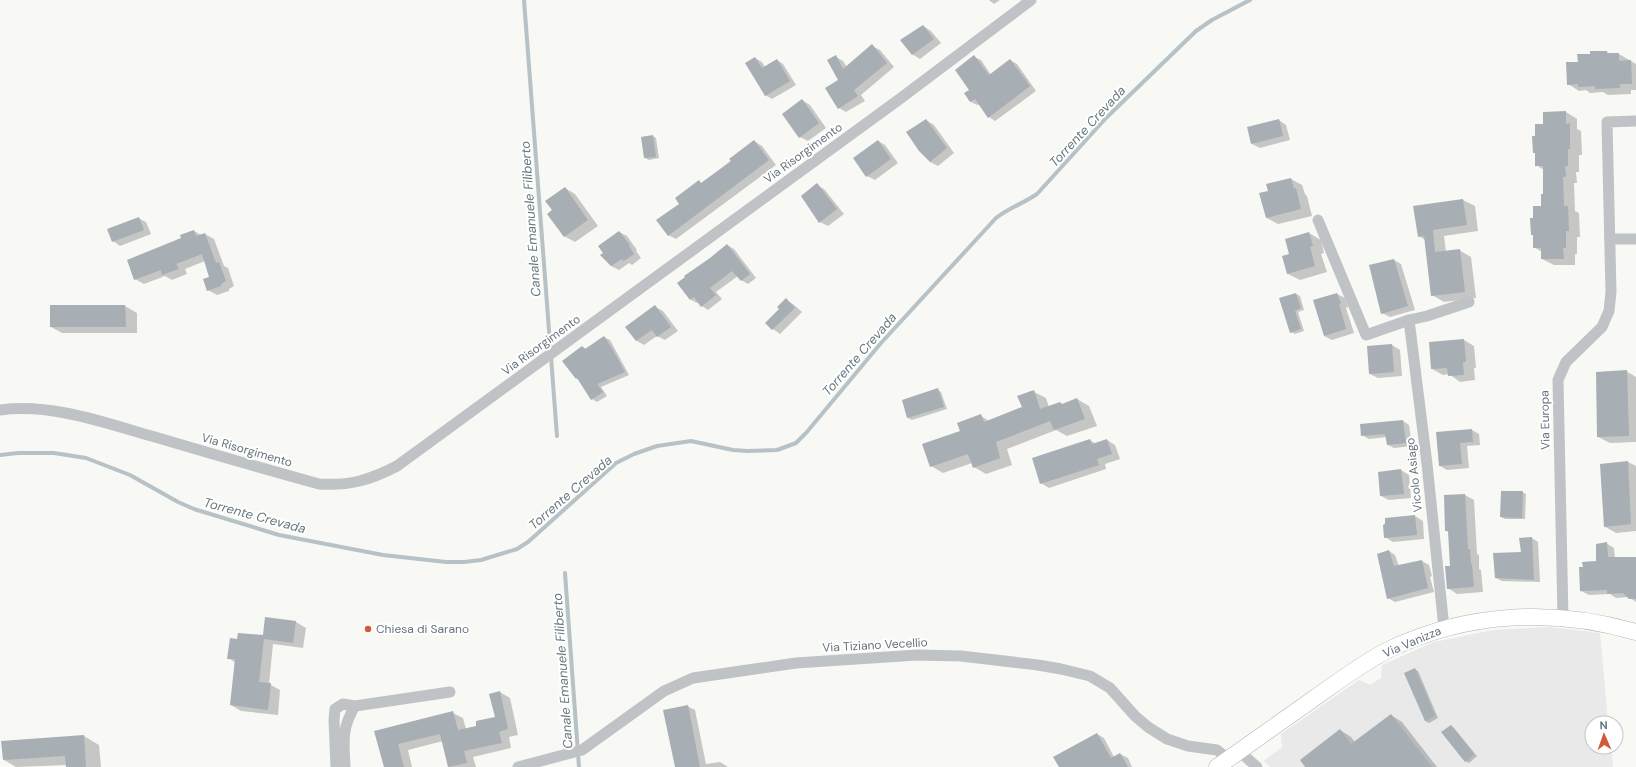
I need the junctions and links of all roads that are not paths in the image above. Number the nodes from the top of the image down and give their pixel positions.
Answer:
1 (1031, 0) edge
2 (1636, 121) edge
3 (1318, 220) dead end
4 (1610, 239) junction
5 (1636, 239) edge
6 (1469, 302) dead end
7 (1409, 320) junction
8 (0, 410) edge
9 (1563, 618) junction
10 (1444, 628) junction
11 (1636, 632) edge
12 (450, 692) dead end
13 (355, 706) junction
14 (1228, 759) edge
15 (336, 767) edge
16 (345, 767) edge
17 (518, 767) edge
18 (1257, 767) edge

1 - 8 street, Via Risorgimento
2 - 4 street, Via Europa
3 - 7 street
4 - 5 street
4 - 9 street, Via Europa
6 - 7 street
7 - 10 street, Vicolo Asiago
9 - 10 street, Via Vanizza
9 - 11 street, Via Vanizza
10 - 14 street, Via Vanizza
12 - 13 street
13 - 15 street
13 - 16 street
14 - 17 street, Via Tiziano Vecellio
14 - 18 street, Via Tiziano Vecellio

